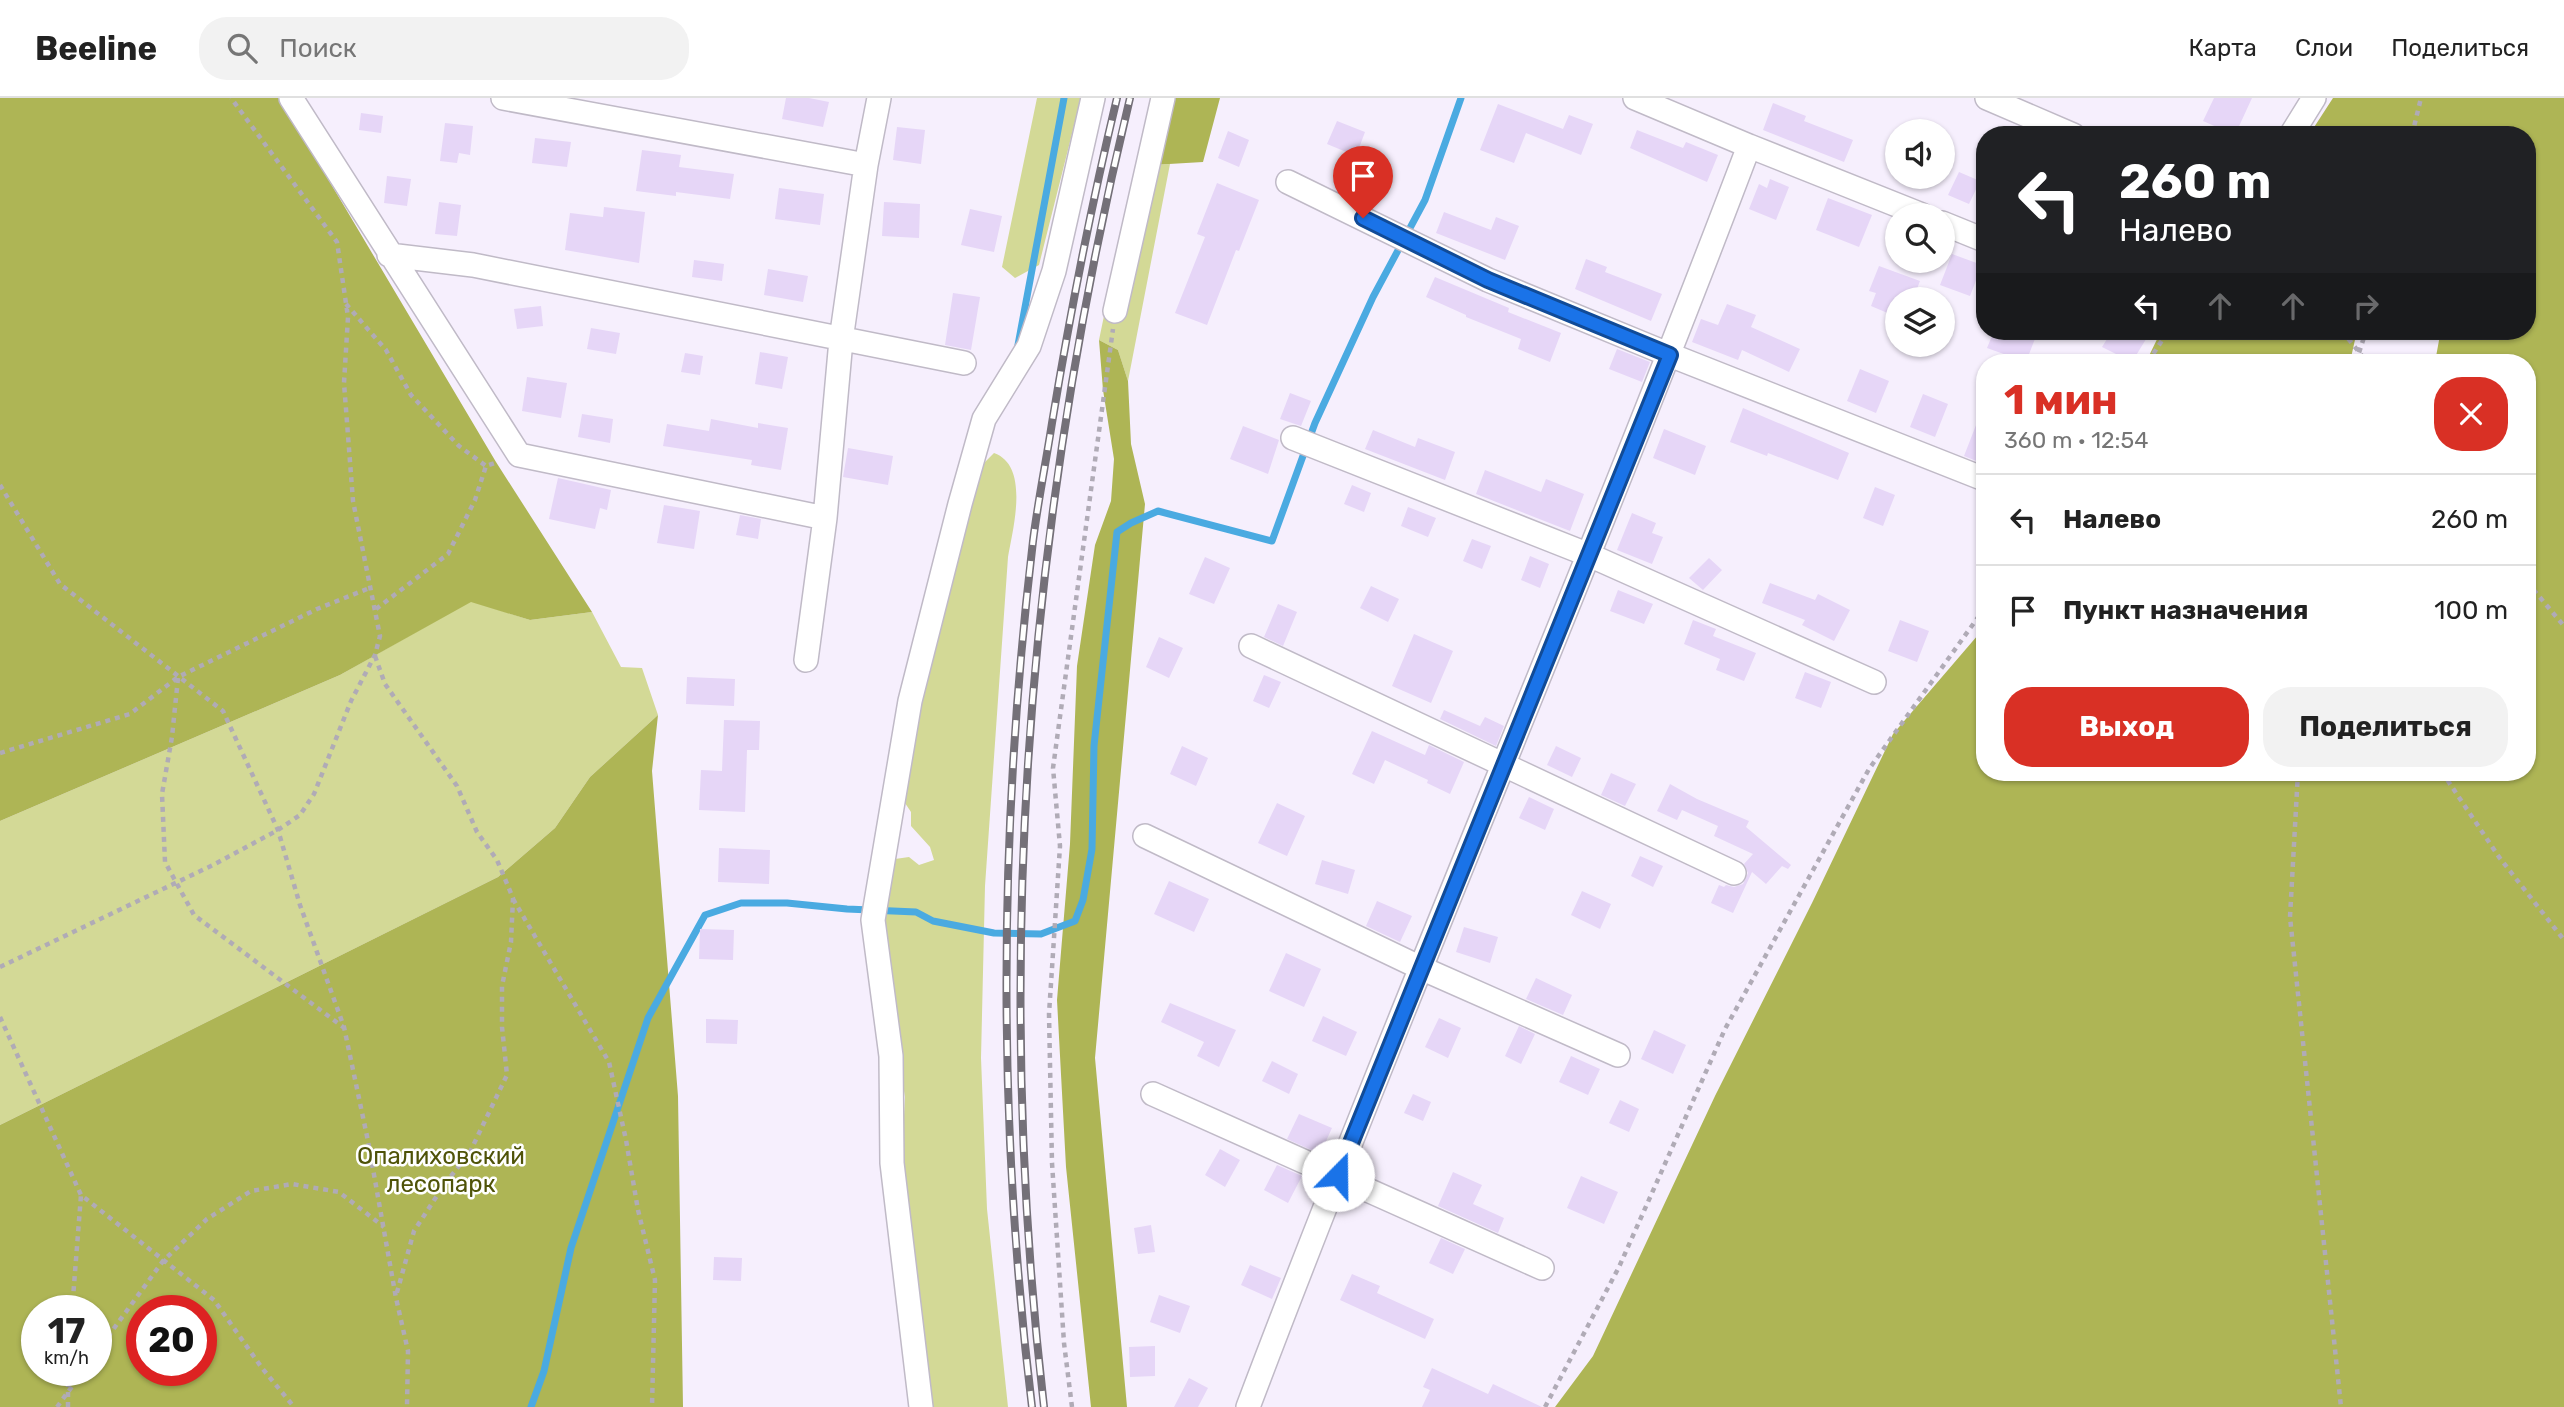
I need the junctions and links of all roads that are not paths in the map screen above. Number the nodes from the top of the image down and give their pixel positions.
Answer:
1 (292, 98) edge
2 (503, 98) edge
3 (879, 98) edge
4 (1093, 98) edge
5 (1163, 98) edge
6 (1635, 98) edge
7 (1987, 98) edge
8 (2314, 98) edge
9 (2052, 126) edge
10 (2297, 126) edge
11 (1749, 146) junction
12 (866, 164) junction
13 (1288, 181) dead end
14 (1892, 203) edge
15 (1955, 228) edge
16 (1976, 237) edge
17 (389, 254) junction
18 (1115, 311) road end
19 (841, 340) junction
20 (1670, 355) junction
21 (964, 363) dead end
22 (1293, 438) dead end
23 (1976, 476) edge
24 (825, 518) junction
25 (1589, 555) junction
26 (1251, 646) dead end
27 (806, 660) dead end
28 (1874, 682) dead end
29 (1503, 764) junction
30 (1145, 836) dead end
31 (1734, 873) dead end
32 (1421, 968) junction
33 (1618, 1055) dead end
34 (1153, 1094) dead end
35 (1338, 1175) junction
36 (1542, 1268) dead end
37 (921, 1407) edge
38 (1248, 1407) edge

1 - 17 street
2 - 12 street
3 - 12 street
4 - 37 street
5 - 18 street
6 - 11 street
7 - 9 street
8 - 10 street
11 - 14 street
11 - 20 street
12 - 19 street
13 - 20 street
15 - 16 street
17 - 19 street
17 - 24 street
19 - 21 street
19 - 24 street
20 - 23 street
20 - 25 street
22 - 25 street
24 - 27 street
25 - 28 street
25 - 29 street
26 - 29 street
29 - 31 street
29 - 32 street
30 - 32 street
32 - 33 street
32 - 35 street
34 - 35 street
35 - 36 street
35 - 38 street

